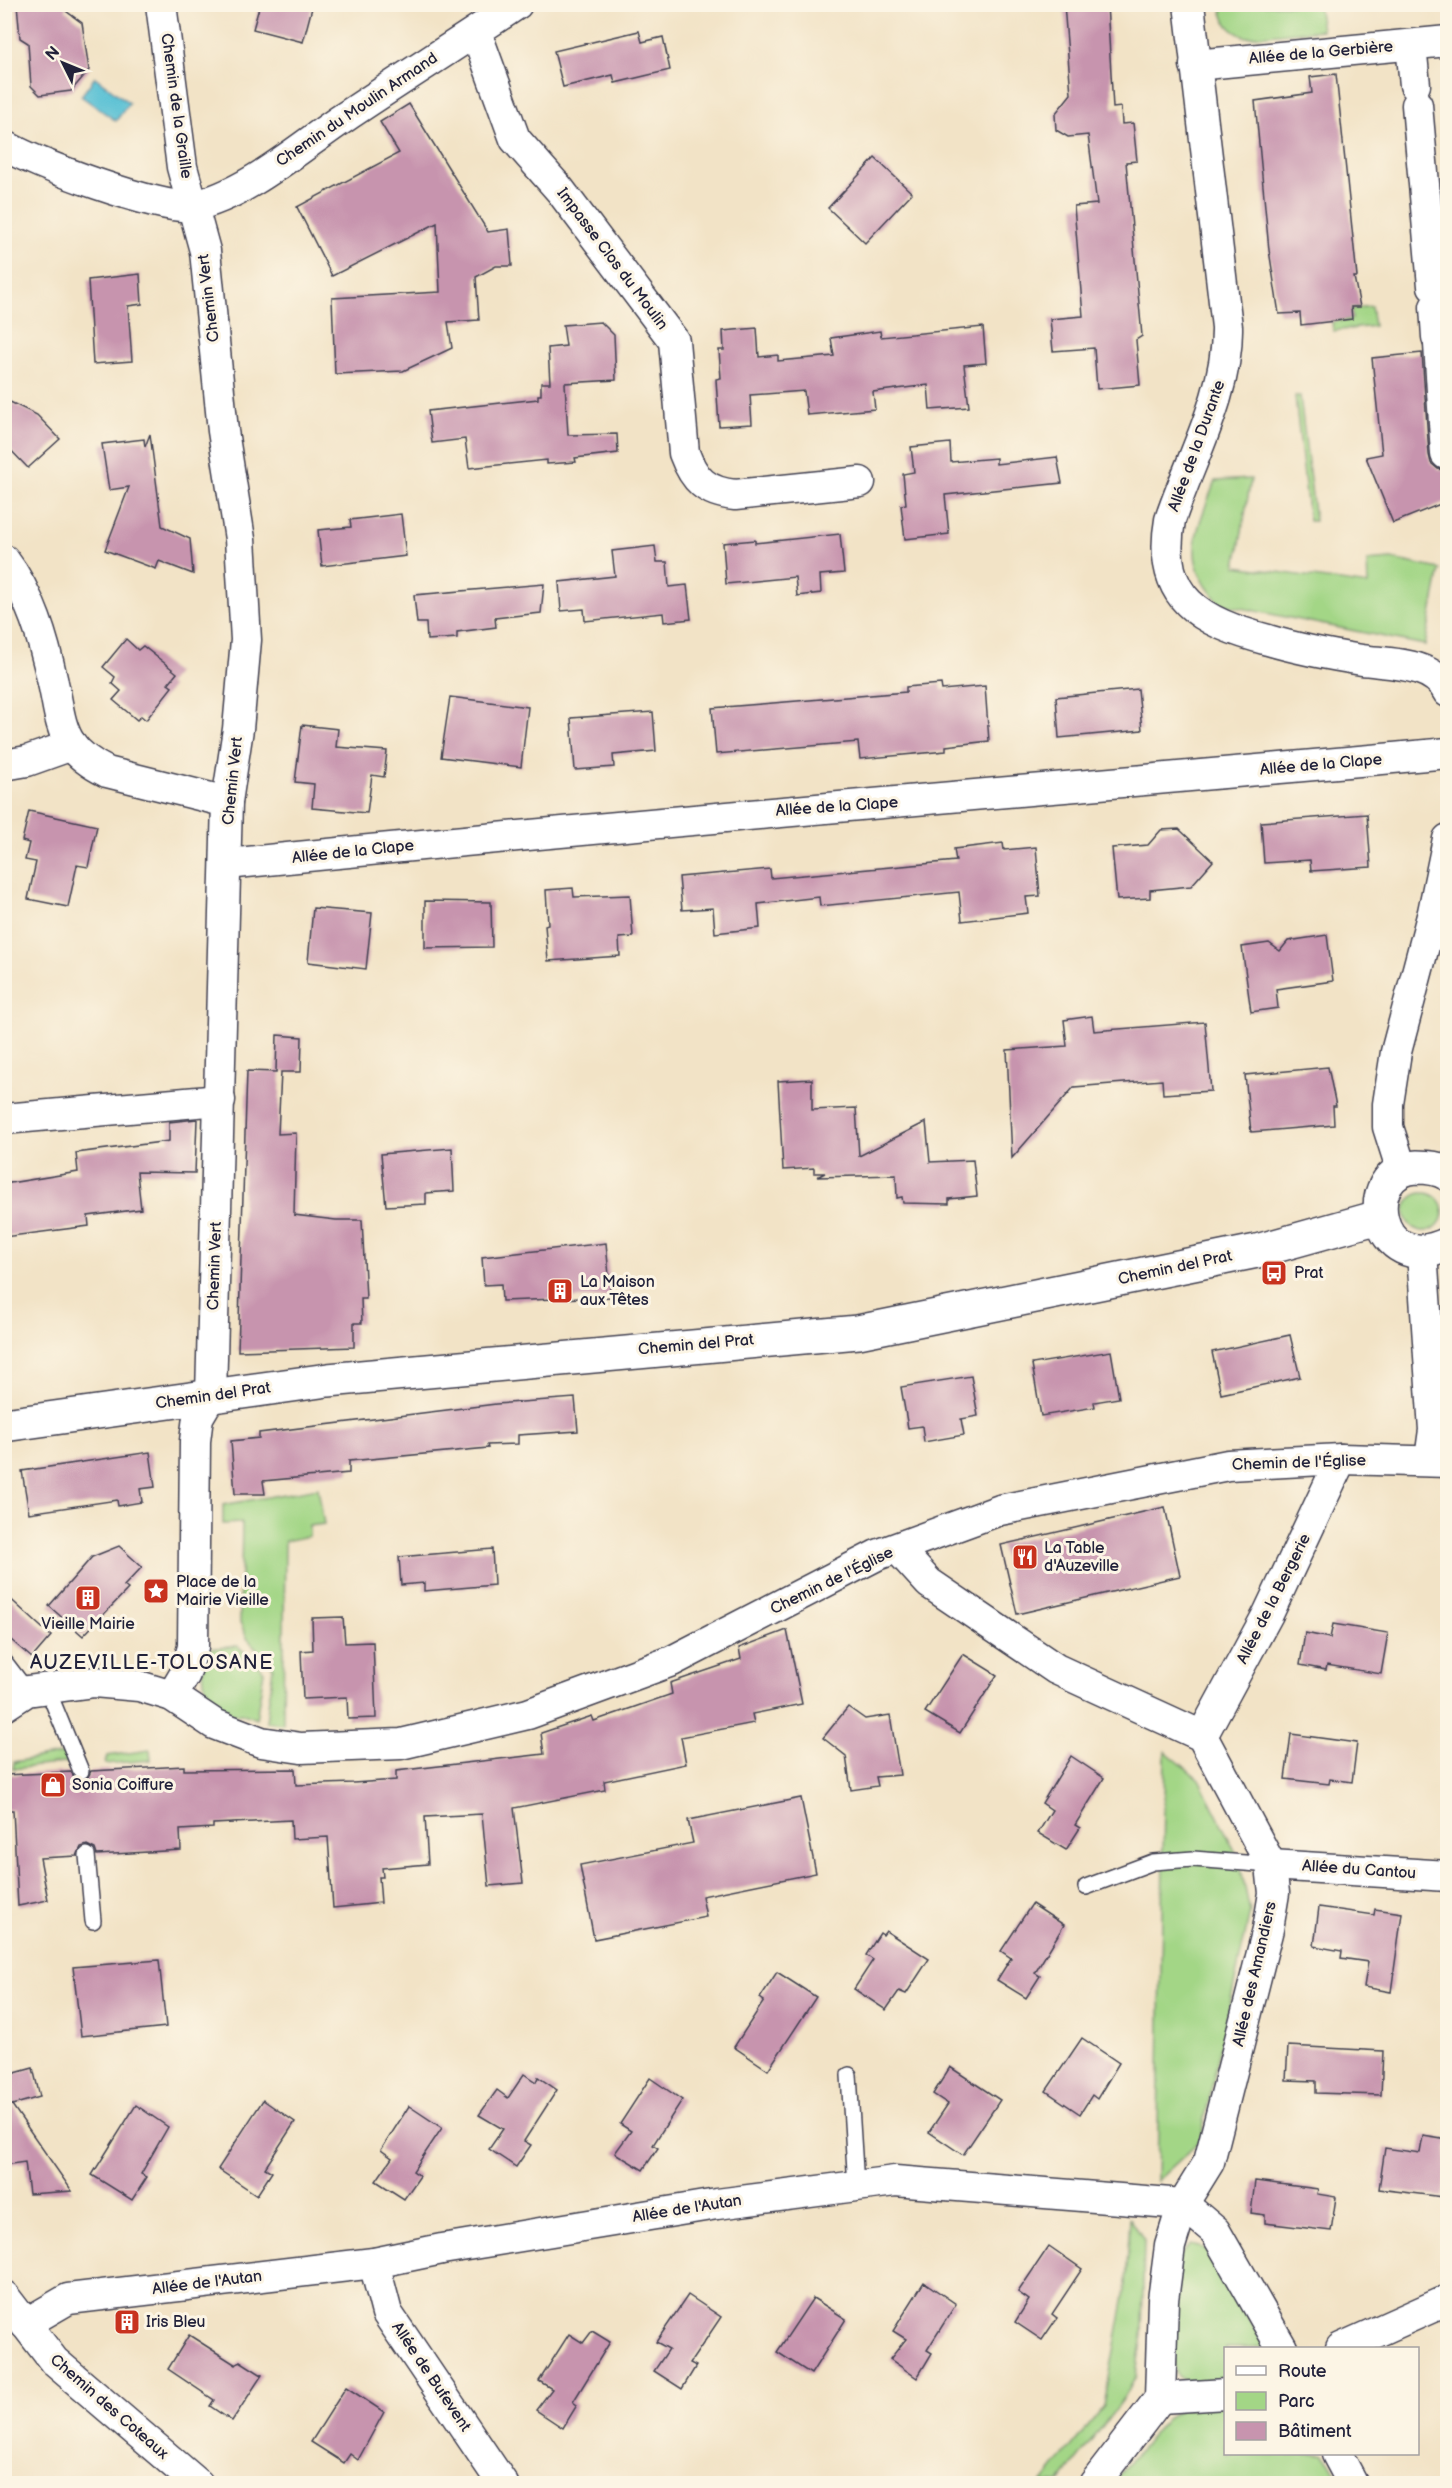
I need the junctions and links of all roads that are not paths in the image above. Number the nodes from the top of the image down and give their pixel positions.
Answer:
1 (161, 4) edge
2 (517, 4) edge
3 (1189, 4) edge
4 (476, 32) junction
5 (1448, 41) edge
6 (1411, 45) junction
7 (1195, 65) junction
8 (4, 145) edge
9 (192, 206) junction
10 (1446, 454) edge
11 (860, 482) dead end
12 (4, 560) edge
13 (1448, 692) edge
14 (72, 745) junction
15 (1448, 753) edge
16 (4, 765) edge
17 (227, 802) junction
18 (1448, 839) edge
19 (227, 864) junction
20 (220, 1100) junction
21 (4, 1119) edge
22 (1402, 1172) junction
23 (1448, 1174) edge
24 (1379, 1218) junction
25 (1435, 1248) edge
26 (211, 1395) junction
27 (4, 1425) edge
28 (1341, 1459) junction
29 (1439, 1460) edge
30 (898, 1548) junction
31 (4, 1661) edge
32 (26, 1695) edge
33 (172, 1696) junction
34 (1202, 1736) junction
35 (81, 1771) dead end
36 (87, 1855) dead end
37 (1271, 1864) junction
38 (1448, 1876) edge
39 (1086, 1887) dead end
40 (93, 1921) dead end
41 (849, 2075) dead end
42 (856, 2186) junction
43 (1183, 2204) junction
44 (374, 2263) junction
45 (4, 2296) edge
46 (1448, 2300) edge
47 (25, 2324) junction
48 (1281, 2347) edge
49 (1345, 2347) edge
50 (1224, 2394) edge
51 (1160, 2398) junction
52 (1338, 2455) edge
53 (198, 2484) edge
54 (503, 2484) edge
55 (1094, 2484) edge
56 (1353, 2484) edge

1 - 9 street, Chemin de la Graille
2 - 4 street, Chemin du Moulin Armand
3 - 7 street, Allée de la Durante
4 - 9 street, Chemin du Moulin Armand
4 - 11 street, Impasse Clos du Moulin
5 - 6 street, Allée de la Gerbière
6 - 7 street, Allée de la Gerbière
6 - 10 street
7 - 13 street, Allée de la Durante
8 - 9 street
9 - 17 street, Chemin Vert
12 - 14 street
14 - 16 street
14 - 17 street
15 - 19 street, Allée de la Clape
17 - 19 street, Chemin Vert
18 - 22 street
19 - 20 street, Chemin Vert
20 - 21 street
20 - 26 street, Chemin Vert
22 - 23 street
22 - 24 street
24 - 25 street
24 - 26 street, Chemin del Prat
25 - 29 street
26 - 27 street, Chemin del Prat
26 - 33 street
28 - 29 street, Chemin de l'Église
28 - 30 street, Chemin de l'Église
28 - 34 street, Allée de la Bergerie
30 - 33 street, Chemin de l'Église
30 - 34 street
31 - 32 lane
32 - 33 street
32 - 35 lane
34 - 37 street, Allée des Amandiers
36 - 40 lane
37 - 38 street, Allée du Cantou
37 - 39 lane
37 - 43 street, Allée des Amandiers
41 - 42 lane
42 - 43 street, Allée de l'Autan
42 - 44 street, Allée de l'Autan
43 - 48 street
43 - 51 street, Allée des Amandiers
44 - 47 street, Allée de l'Autan
44 - 54 street, Allée de Bufevent
45 - 47 street, Chemin des Coteaux
46 - 49 street
47 - 53 street, Chemin des Coteaux
50 - 51 street
51 - 55 street
52 - 56 street

